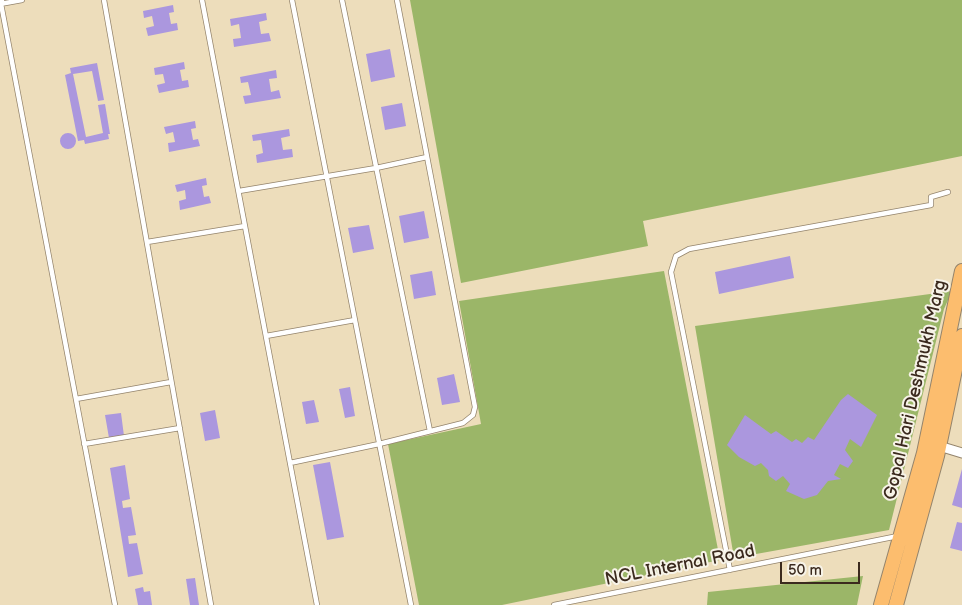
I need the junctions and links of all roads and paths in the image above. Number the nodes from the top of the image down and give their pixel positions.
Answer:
1 (22, 0) edge
2 (104, 0) edge
3 (202, 0) edge
4 (292, 0) edge
5 (342, 0) edge
6 (396, 0) edge
7 (1, 3) edge
8 (427, 157) junction
9 (376, 168) junction
10 (327, 177) junction
11 (238, 191) junction
12 (948, 192) dead end
13 (245, 226) junction
14 (147, 242) junction
15 (962, 271) edge
16 (355, 320) junction
17 (266, 336) junction
18 (962, 336) edge
19 (172, 382) junction
20 (76, 399) junction
21 (180, 428) junction
22 (430, 431) junction
23 (84, 444) junction
24 (379, 444) junction
25 (939, 446) junction
26 (962, 453) edge
27 (290, 462) junction
28 (900, 536) junction
29 (730, 570) junction
30 (115, 605) edge
31 (211, 605) edge
32 (317, 605) edge
33 (411, 605) edge
34 (554, 605) edge
35 (881, 605) edge
36 (896, 605) edge

1 - 7 lane
2 - 14 lane
3 - 11 lane
4 - 10 lane
5 - 9 lane
6 - 8 lane
7 - 20 lane
8 - 9 lane
8 - 22 lane
9 - 10 lane
9 - 22 lane
10 - 11 lane
10 - 16 lane
11 - 13 lane
12 - 29 lane
13 - 14 lane
13 - 17 lane
14 - 19 lane
15 - 28 main road, Gopal Hari Deshmukh Marg
16 - 17 lane
16 - 24 lane
17 - 27 lane
18 - 25 main road, Gopal Hari Deshmukh Marg
19 - 20 lane
19 - 21 lane
20 - 23 lane
21 - 23 lane
21 - 31 lane
22 - 24 lane
23 - 30 lane
24 - 27 lane
24 - 33 lane
25 - 26 street
25 - 36 main road, Gopal Hari Deshmukh Marg
27 - 32 lane
28 - 29 lane, NCL Internal Road
28 - 35 main road, Gopal Hari Deshmukh Marg
29 - 34 lane, NCL Internal Road

